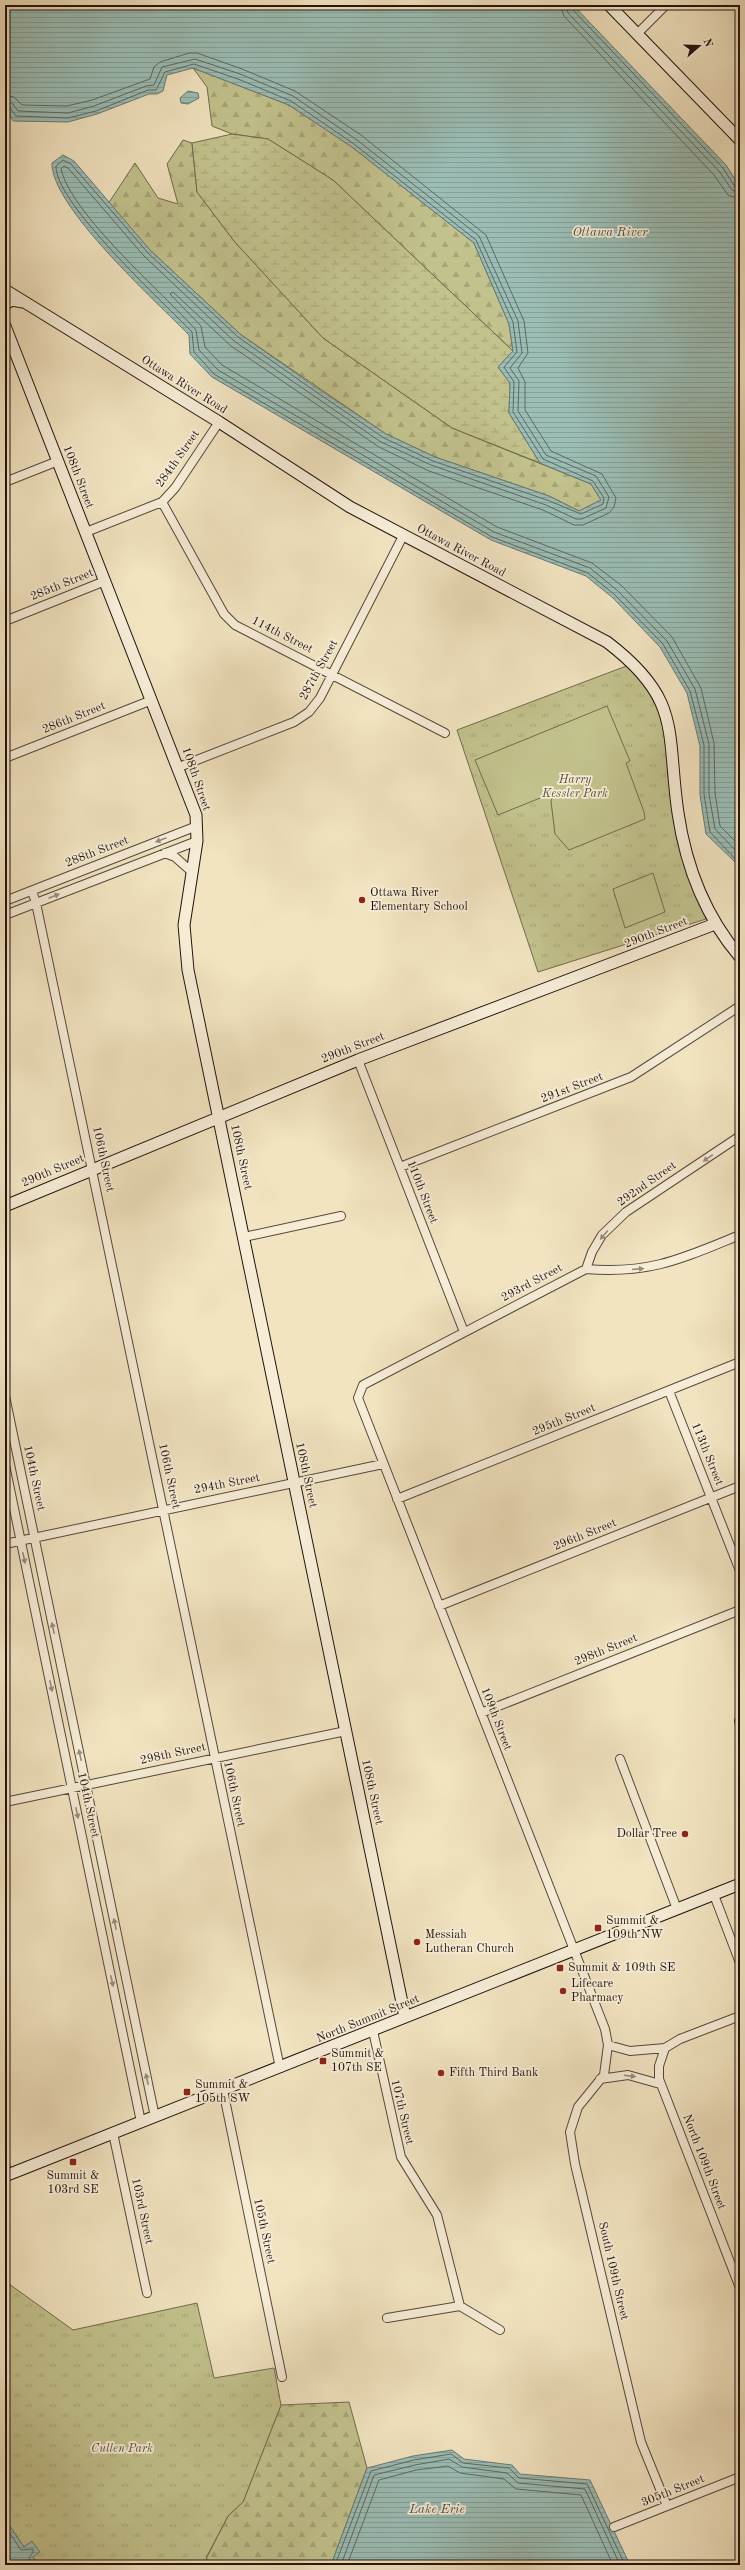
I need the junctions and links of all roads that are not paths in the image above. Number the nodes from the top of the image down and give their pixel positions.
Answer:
1 (609, 5) edge
2 (666, 5) edge
3 (637, 34) junction
4 (740, 140) edge
5 (8, 299) edge
6 (5, 326) edge
7 (8, 343) edge
8 (219, 422) junction
9 (58, 461) junction
10 (5, 482) edge
11 (162, 502) junction
12 (86, 532) junction
13 (403, 536) junction
14 (105, 580) junction
15 (5, 621) edge
16 (332, 674) junction
17 (152, 700) junction
18 (445, 733) dead end
19 (5, 758) edge
20 (179, 767) junction
21 (197, 826) junction
22 (197, 841) junction
23 (165, 853) junction
24 (192, 872) junction
25 (32, 891) junction
26 (5, 901) edge
27 (36, 903) junction
28 (5, 915) edge
29 (715, 924) junction
30 (740, 957) edge
31 (740, 1006) edge
32 (358, 1060) junction
33 (219, 1116) junction
34 (740, 1136) edge
35 (400, 1167) junction
36 (93, 1169) junction
37 (5, 1206) edge
38 (341, 1216) dead end
39 (740, 1235) edge
40 (244, 1237) junction
41 (586, 1268) junction
42 (464, 1332) junction
43 (740, 1362) edge
44 (669, 1391) junction
45 (5, 1396) edge
46 (358, 1403) joint
47 (383, 1464) junction
48 (5, 1465) edge
49 (294, 1482) junction
50 (740, 1486) edge
51 (711, 1498) junction
52 (397, 1499) junction
53 (164, 1509) junction
54 (34, 1538) junction
55 (21, 1541) junction
56 (5, 1544) edge
57 (740, 1570) edge
58 (439, 1606) junction
59 (740, 1610) edge
60 (60, 1659) junction
61 (46, 1662) junction
62 (481, 1713) junction
63 (346, 1731) junction
64 (215, 1758) junction
65 (620, 1759) dead end
66 (86, 1785) junction
67 (72, 1788) junction
68 (5, 1802) edge
69 (740, 1884) edge
70 (714, 1895) junction
71 (677, 1909) junction
72 (120, 1950) junction
73 (574, 1950) junction
74 (106, 1953) junction
75 (740, 1963) edge
76 (740, 2016) edge
77 (405, 2017) junction
78 (372, 2031) junction
79 (608, 2045) junction
80 (665, 2048) junction
81 (280, 2068) junction
82 (600, 2079) junction
83 (660, 2084) junction
84 (223, 2090) junction
85 (155, 2117) junction
86 (141, 2122) junction
87 (113, 2133) junction
88 (5, 2164) edge
89 (6, 2176) edge
90 (740, 2288) edge
91 (147, 2293) dead end
92 (460, 2306) junction
93 (387, 2318) dead end
94 (500, 2330) dead end
95 (282, 2377) dead end
96 (740, 2478) edge
97 (667, 2506) junction
98 (614, 2528) dead end

1 - 3 street
2 - 3 street
3 - 4 street
5 - 8 street, Ottawa River Road
6 - 7 street, 108th Street
7 - 9 street, 108th Street
8 - 11 street, 284th Street
8 - 13 street, Ottawa River Road
9 - 10 street
9 - 12 street, 108th Street
11 - 12 street, 284th Street
11 - 16 street, 114th Street
12 - 14 street, 108th Street
13 - 16 street, 287th Street
13 - 29 street, Ottawa River Road
14 - 15 street, 285th Street
14 - 17 street, 108th Street
16 - 18 street, 114th Street
16 - 20 street, 287th Street
17 - 19 street, 286th Street
17 - 20 street, 108th Street
20 - 21 street, 108th Street
21 - 22 street, 108th Street
21 -> 25 street, 288th Street
22 - 23 street
22 - 24 street, 108th Street
23 - 24 street
27 -> 23 street
24 - 33 street, 108th Street
25 - 26 street, 288th Street
25 - 27 street, 106th Street
27 - 28 street
27 - 36 street, 106th Street
29 - 30 street, Ottawa River Road
29 - 32 street, 290th Street
31 - 35 street, 291st Street
32 - 33 street, 290th Street
32 - 35 street, 110th Street
33 - 36 street, 290th Street
33 - 40 street, 108th Street
34 -> 41 street, 292nd Street
35 - 42 street, 110th Street
36 - 37 street, 290th Street
36 - 53 street, 106th Street
38 - 40 street
41 -> 39 street
40 - 49 street, 108th Street
41 - 42 street, 293rd Street
42 - 46 street, 293rd Street
43 - 44 street, 295th Street
44 - 51 street, 113th Street
44 - 52 street, 295th Street
45 - 54 street, 104th Street
46 - 47 street, 109th Street
47 - 49 street, 294th Street
47 - 52 street, 109th Street
48 - 55 street, 104th Street
49 - 53 street, 294th Street
49 - 63 street, 108th Street
50 - 51 street, 296th Street
51 - 57 street, 113th Street
51 - 58 street, 296th Street
52 - 58 street, 109th Street
53 - 54 street, 294th Street
53 - 64 street, 106th Street
54 - 55 street, 294th Street
60 -> 54 street, 104th Street
55 - 56 street, 294th Street
55 -> 61 street, 104th Street
58 - 62 street, 109th Street
59 - 62 street, 298th Street
60 - 61 street
66 -> 60 street, 104th Street
61 -> 67 street, 104th Street
62 - 73 street, 109th Street
63 - 64 street, 298th Street
63 - 77 street, 108th Street
64 - 66 street, 298th Street
64 - 81 street, 106th Street
65 - 71 street
66 - 67 street, 298th Street
72 -> 66 street, 104th Street
67 - 68 street, 298th Street
67 -> 74 street, 104th Street
69 - 70 street, North Summit Street
70 - 71 street, North Summit Street
70 - 75 street
71 - 73 street, North Summit Street
72 - 74 street
85 -> 72 street, 104th Street
73 - 77 street, North Summit Street
73 - 79 street, 109th Street
74 -> 86 street, 104th Street
76 - 80 street
77 - 78 street, North Summit Street
78 - 81 street, North Summit Street
78 - 92 street, 107th Street
79 - 80 street
79 - 82 street, South 109th Street
80 - 83 street, North 109th Street
81 - 84 street, North Summit Street
82 -> 83 street
82 - 97 street, South 109th Street
83 - 90 street, North 109th Street
84 - 85 street, North Summit Street
84 - 95 street, 105th Street
85 - 86 street, North Summit Street
86 - 87 street, North Summit Street
87 - 89 street, North Summit Street
87 - 91 street, 103rd Street
88 - 89 street
92 - 93 street
92 - 94 street
96 - 97 street, 305th Street
97 - 98 street, 305th Street

